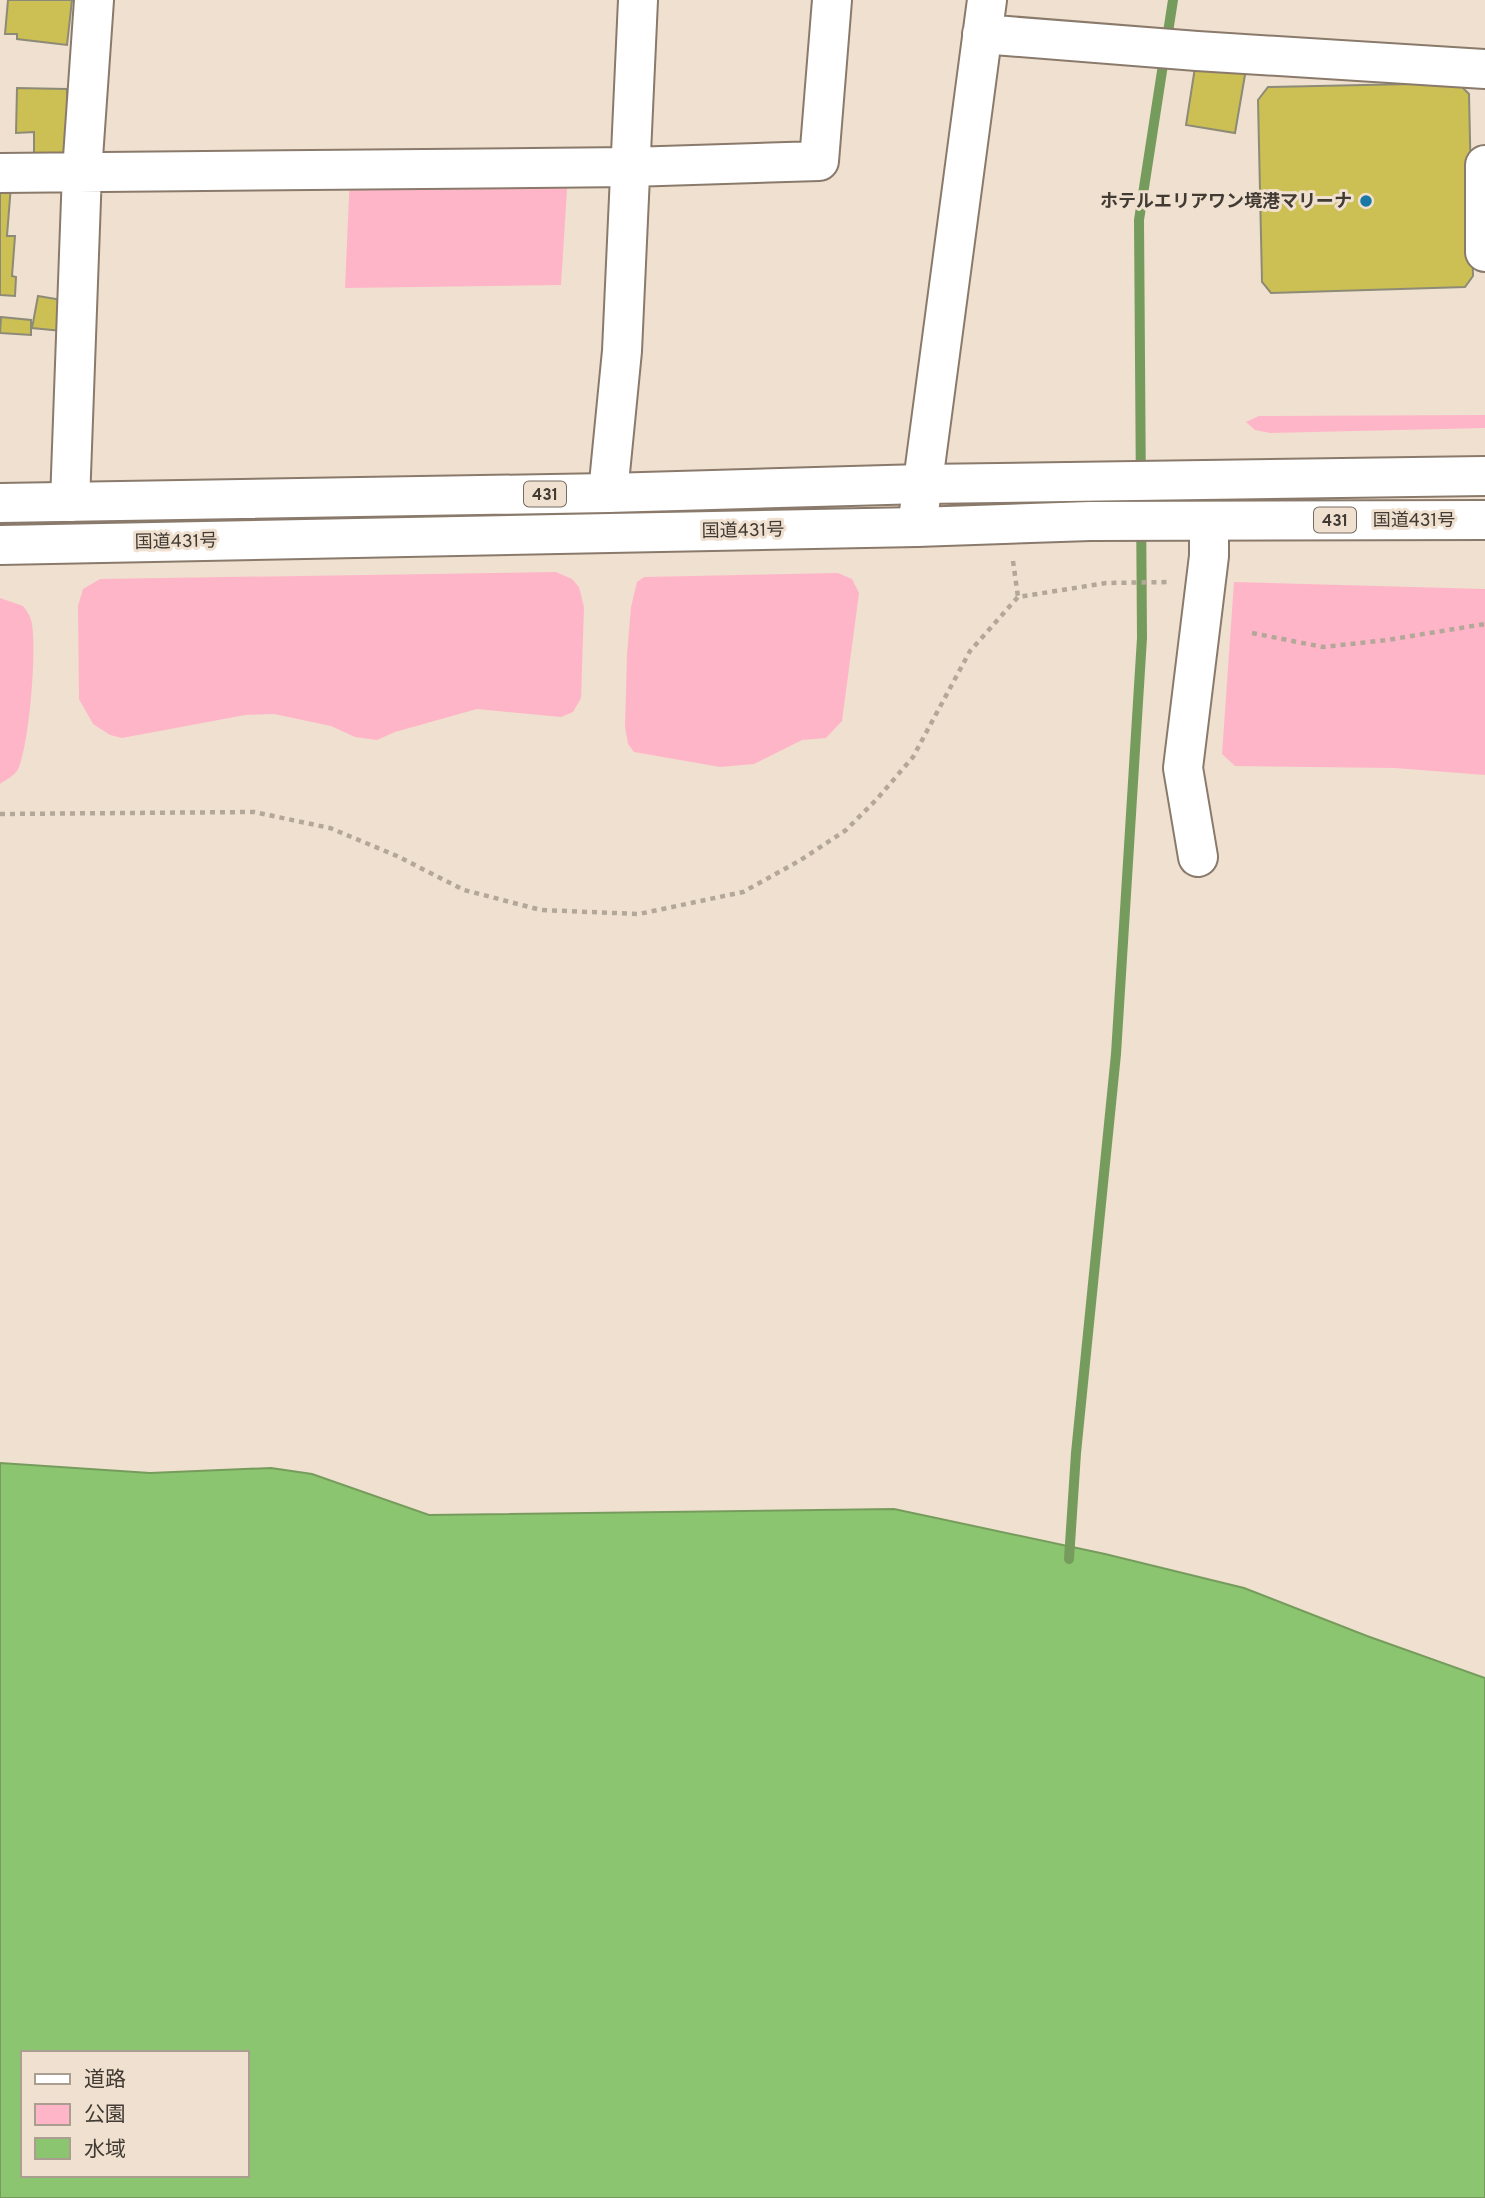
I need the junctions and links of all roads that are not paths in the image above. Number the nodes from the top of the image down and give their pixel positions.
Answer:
1 (94, 0) edge
2 (638, 0) edge
3 (832, 0) edge
4 (985, 17) edge
5 (1485, 69) edge
6 (1485, 165) edge
7 (630, 167) junction
8 (82, 172) junction
9 (0, 173) edge
10 (1485, 252) edge
11 (1485, 476) edge
12 (922, 484) junction
13 (608, 492) junction
14 (70, 502) junction
15 (0, 503) edge
16 (1485, 520) edge
17 (1197, 521) junction
18 (917, 527) junction
19 (0, 545) edge
20 (1198, 857) dead end

1 - 8 main road
2 - 7 main road
3 - 7 main road
4 - 5 main road
4 - 12 main road
6 - 10 main road
7 - 8 main road
7 - 13 main road
8 - 9 main road
8 - 14 main road
11 - 12 main road, 431
12 - 13 main road, 431
12 - 18 main road
13 - 14 main road, 431
14 - 15 main road, 431
16 - 17 main road, 国道431号 / 431
17 - 18 main road, 国道431号 / 431
17 - 20 main road
18 - 19 main road, 国道431号 / 431

